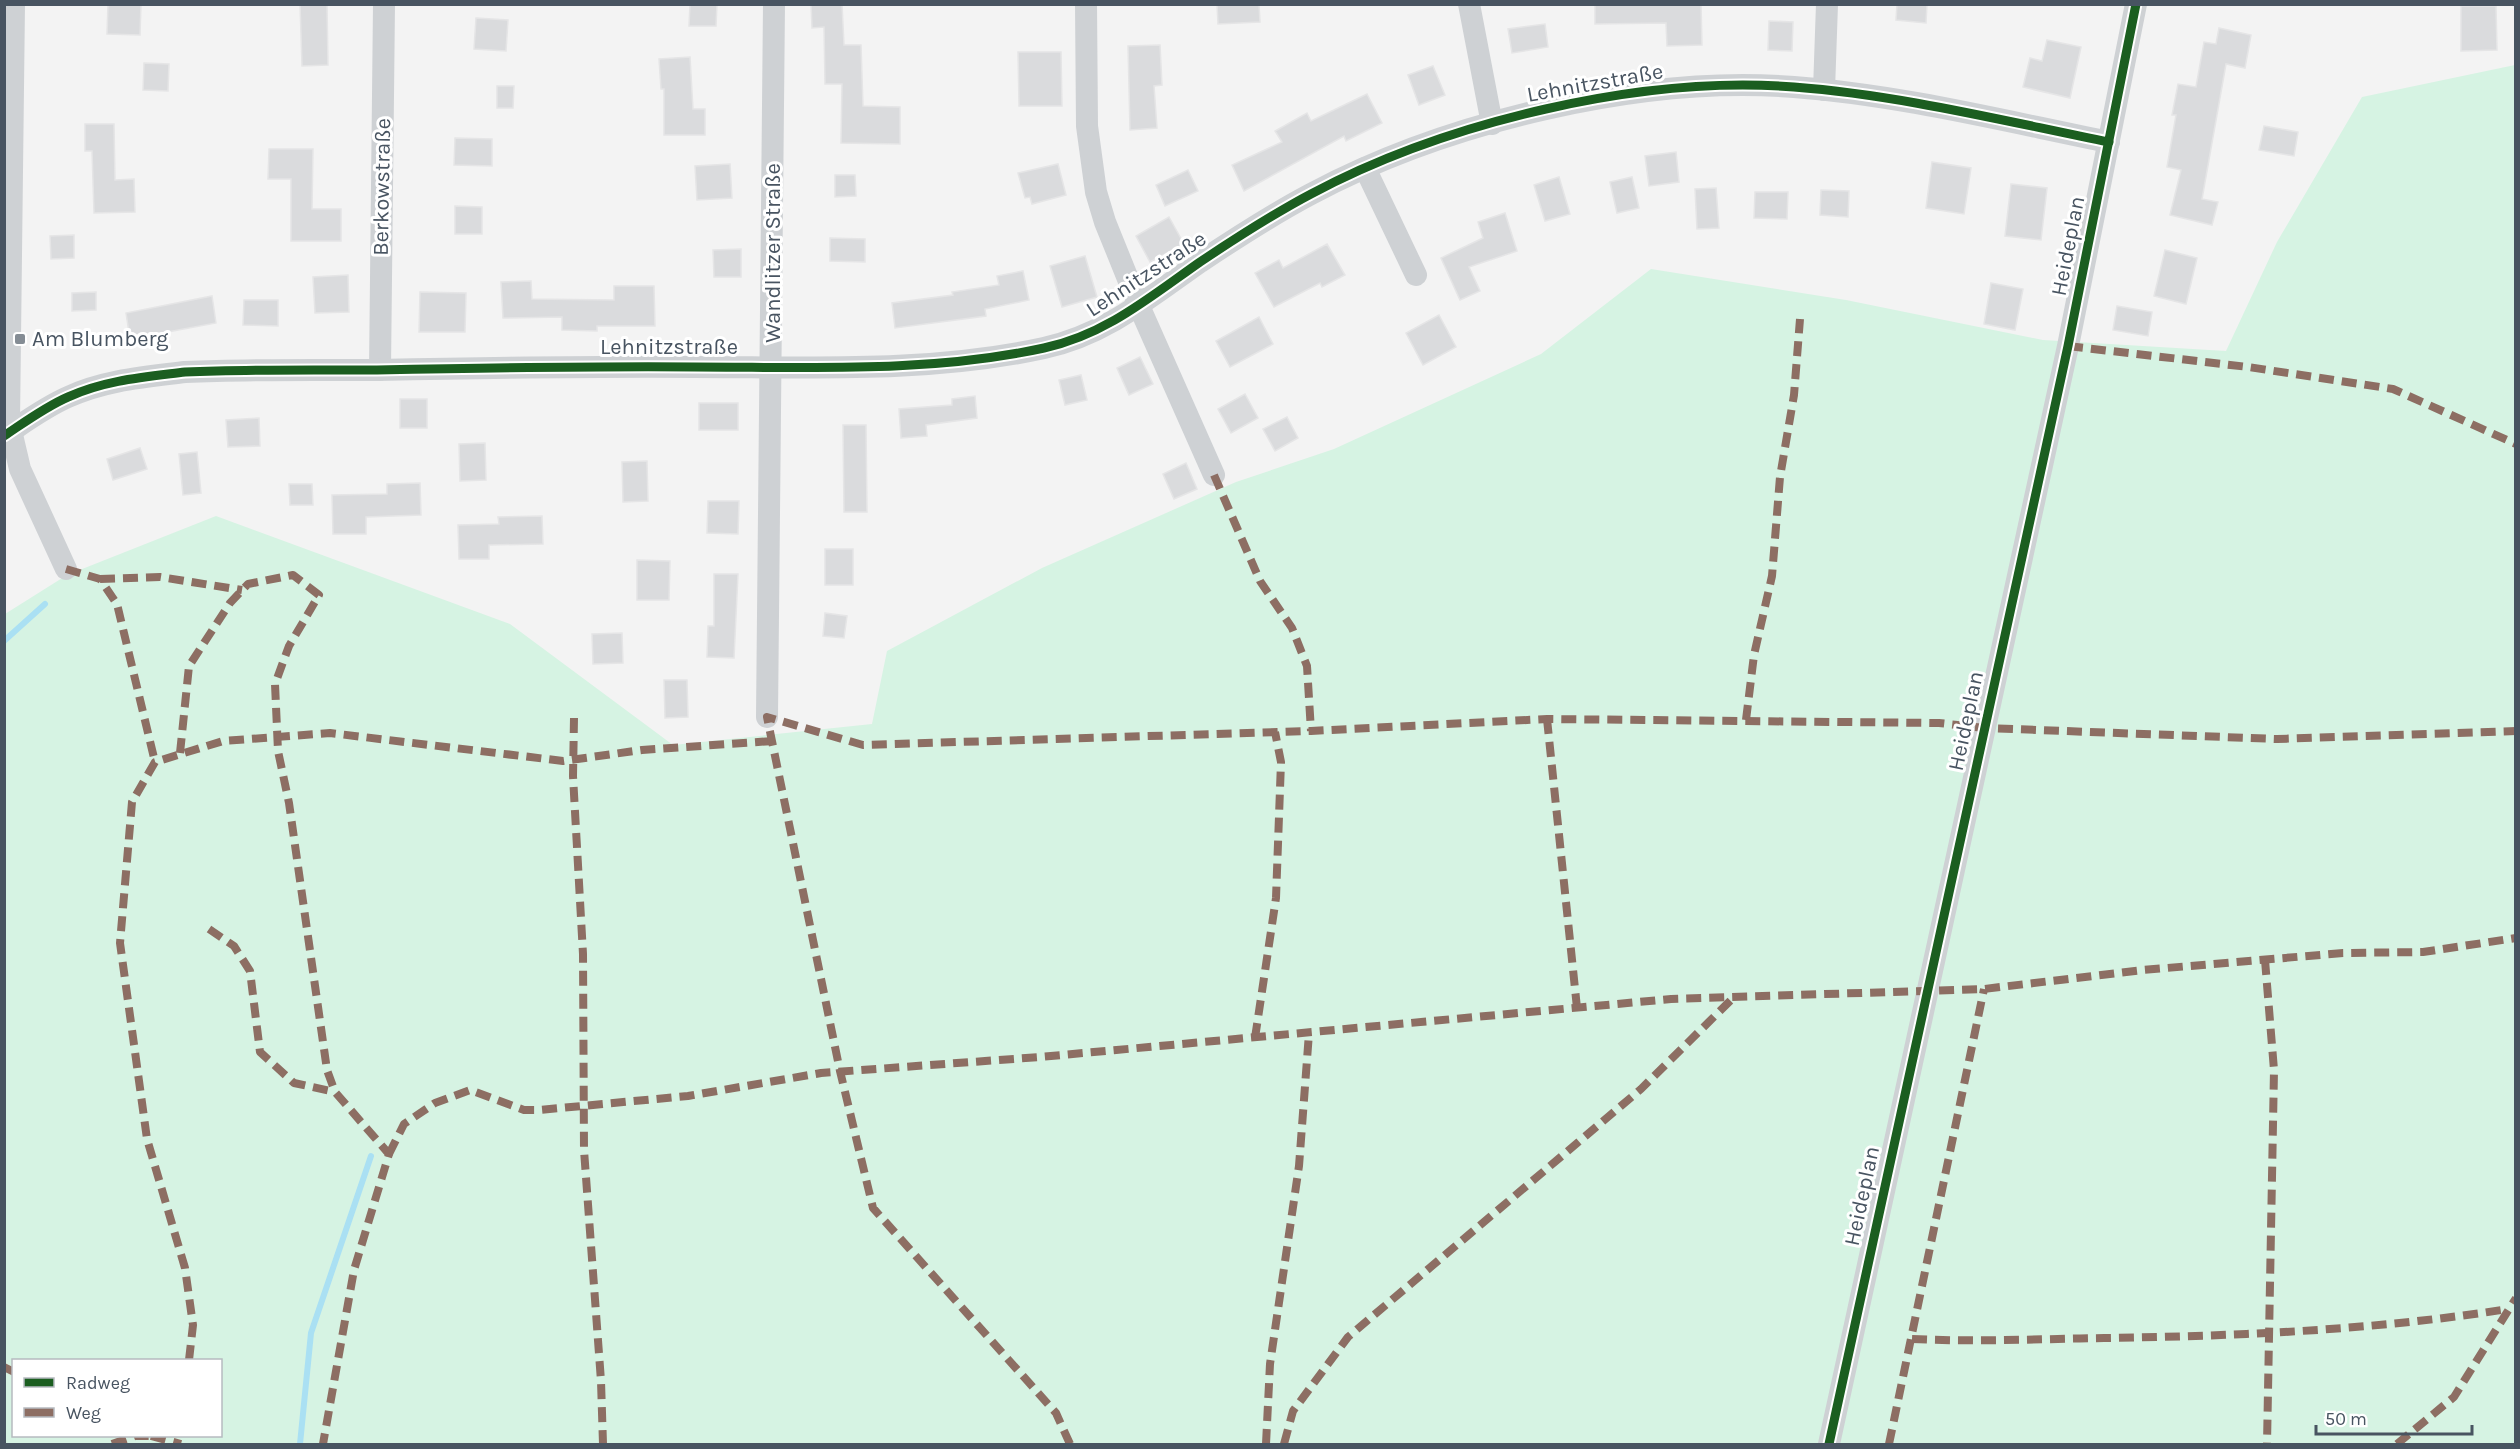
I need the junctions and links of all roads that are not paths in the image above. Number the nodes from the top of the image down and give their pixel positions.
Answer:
1 (14, 4) edge
2 (384, 4) edge
3 (774, 4) edge
4 (1086, 4) edge
5 (1469, 4) edge
6 (1827, 4) edge
7 (2136, 4) edge
8 (1824, 90) junction
9 (1492, 124) junction
10 (2109, 142) junction
11 (1365, 168) junction
12 (1416, 275) dead end
13 (1139, 306) junction
14 (772, 367) junction
15 (380, 370) junction
16 (6, 393) edge
17 (8, 434) edge
18 (1214, 475) dead end
19 (66, 569) dead end
20 (767, 717) dead end
21 (1829, 1444) edge

1 - 16 street
2 - 15 street, Berkowstraße
3 - 14 street, Wandlitzer Straße
4 - 13 street
5 - 9 street
6 - 8 street
7 - 10 street, Heideplan
8 - 9 street, Lehnitzstraße
8 - 10 street, Lehnitzstraße
9 - 11 street, Lehnitzstraße
10 - 21 street, Heideplan
11 - 12 street
11 - 13 street, Lehnitzstraße
13 - 14 street, Lehnitzstraße
13 - 18 street
14 - 15 street, Lehnitzstraße
14 - 20 street, Wandlitzer Straße
15 - 17 street, Lehnitzstraße
16 - 17 street
17 - 19 street

